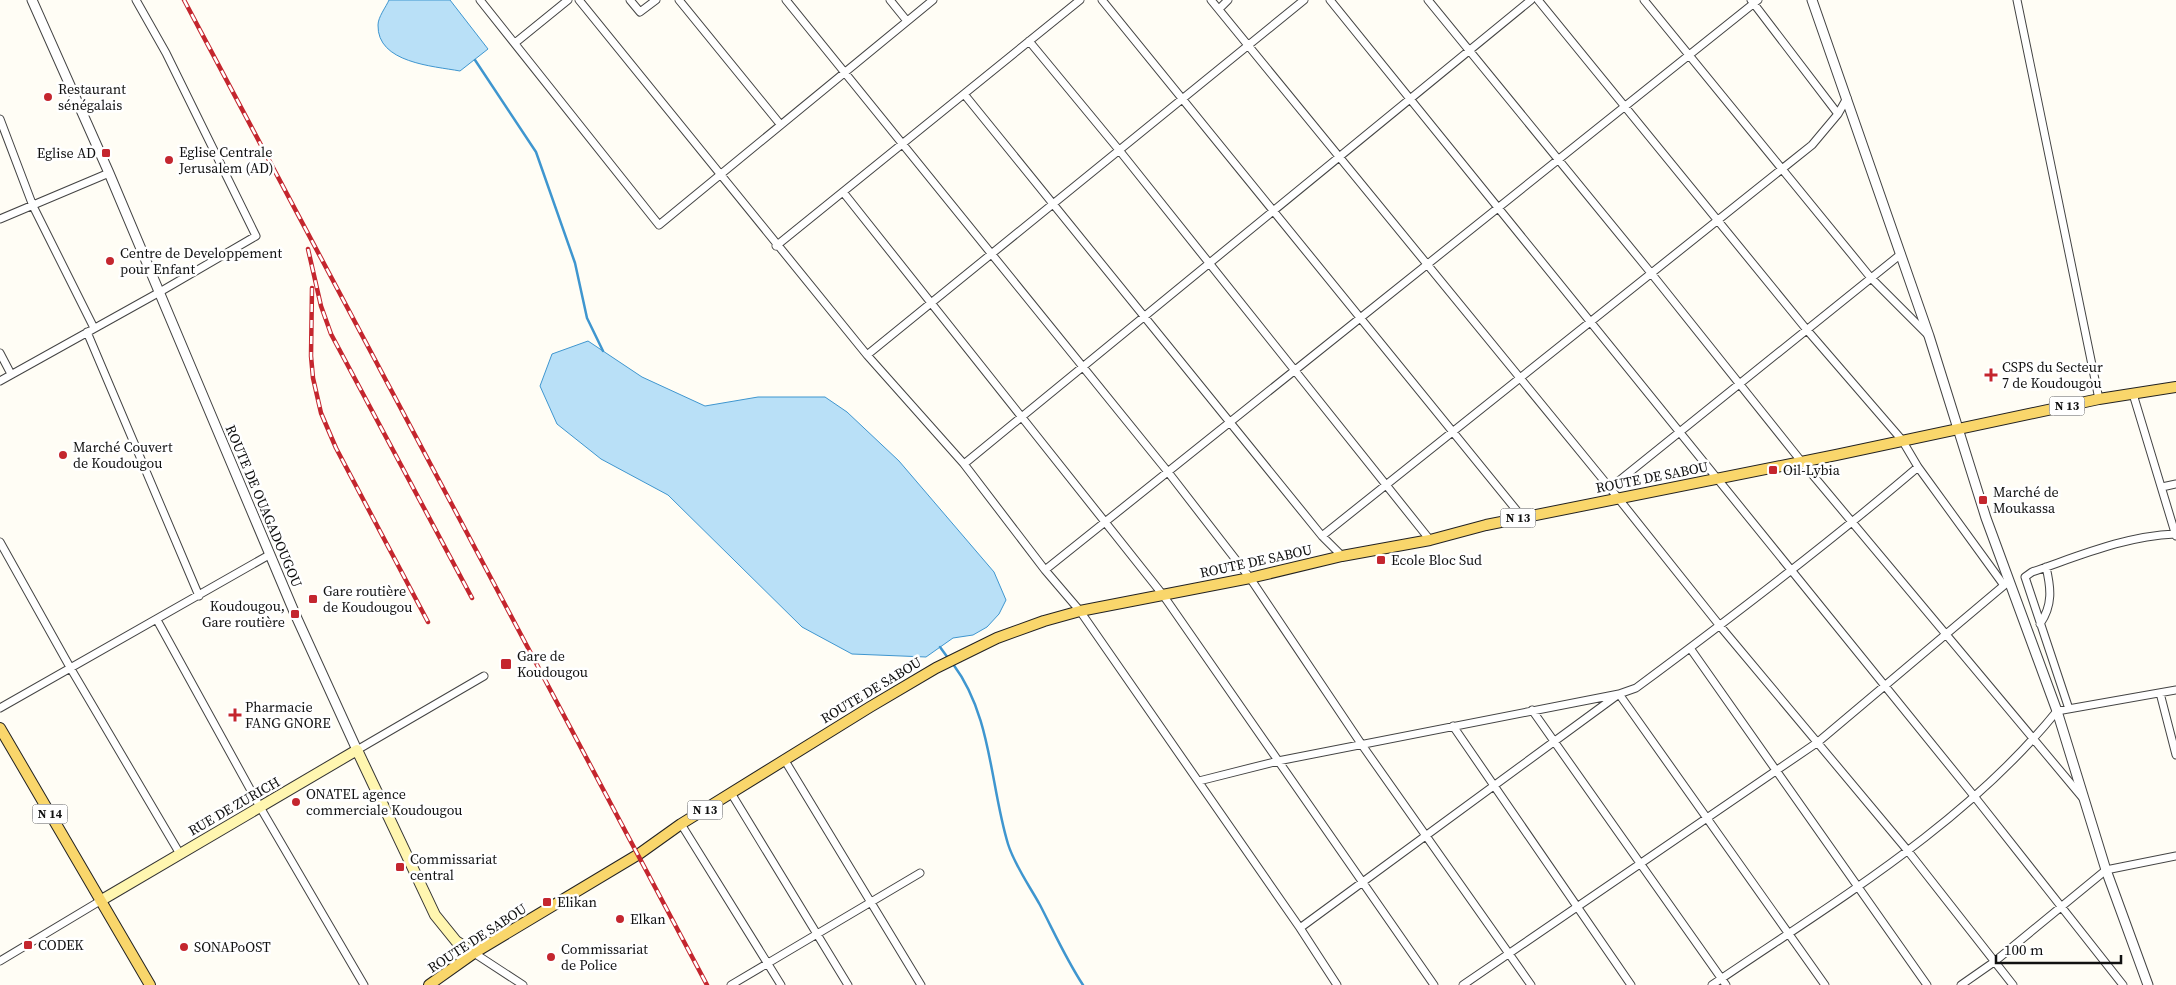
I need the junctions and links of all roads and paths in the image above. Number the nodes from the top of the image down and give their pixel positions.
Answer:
1 (32, 0) edge
2 (136, 0) edge
3 (480, 0) edge
4 (568, 0) edge
5 (579, 0) edge
6 (630, 0) edge
7 (656, 0) edge
8 (679, 0) edge
9 (786, 0) edge
10 (890, 0) edge
11 (933, 0) edge
12 (1080, 0) edge
13 (1102, 0) edge
14 (1211, 0) edge
15 (1228, 0) edge
16 (1304, 0) edge
17 (1330, 0) edge
18 (1428, 0) edge
19 (1531, 0) edge
20 (1538, 0) edge
21 (1644, 0) edge
22 (1812, 0) edge
23 (2018, 0) edge
24 (1754, 1) edge
25 (1219, 10) junction
26 (907, 21) junction
27 (1029, 41) junction
28 (515, 43) junction
29 (1248, 45) junction
30 (1469, 51) junction
31 (1690, 55) junction
32 (844, 72) junction
33 (964, 94) junction
34 (1183, 98) junction
35 (1410, 98) junction
36 (1847, 98) junction
37 (1625, 107) junction
38 (1838, 114) junction
39 (0, 119) edge
40 (780, 124) junction
41 (903, 143) junction
42 (1119, 150) junction
43 (1339, 157) junction
44 (1558, 160) junction
45 (1782, 168) junction
46 (109, 173) junction
47 (722, 175) junction
48 (843, 192) junction
49 (1054, 203) junction
50 (32, 206) junction
51 (1498, 208) junction
52 (1274, 210) junction
53 (0, 220) edge
54 (1718, 220) junction
55 (776, 246) junction
56 (992, 253) junction
57 (1901, 254) junction
58 (1209, 263) junction
59 (1428, 265) junction
60 (1651, 273) junction
61 (1871, 278) junction
62 (158, 293) junction
63 (930, 303) junction
64 (1145, 316) junction
65 (1360, 318) junction
66 (1590, 322) junction
67 (94, 328) junction
68 (1806, 330) junction
69 (87, 332) junction
70 (1929, 336) junction
71 (0, 353) edge
72 (867, 355) junction
73 (1083, 367) junction
74 (1296, 370) junction
75 (11, 374) junction
76 (1520, 378) junction
77 (0, 381) edge
78 (1739, 384) junction
79 (2176, 387) edge
80 (2133, 394) junction
81 (2099, 399) junction
82 (1021, 417) junction
83 (1230, 422) junction
84 (1958, 430) junction
85 (1452, 432) junction
86 (1680, 432) junction
87 (1902, 440) junction
88 (1801, 461) junction
89 (964, 464) junction
90 (1918, 467) junction
91 (1168, 472) junction
92 (1716, 478) junction
93 (1387, 484) junction
94 (2176, 484) edge
95 (2162, 487) junction
96 (1610, 488) junction
97 (1617, 498) junction
98 (1522, 517) junction
99 (1105, 523) junction
100 (1853, 523) junction
101 (2176, 535) edge
102 (1322, 536) junction
103 (1430, 540) junction
104 (0, 542) edge
105 (269, 555) junction
106 (1342, 556) junction
107 (2046, 567) junction
108 (1046, 570) junction
109 (1791, 571) junction
110 (1250, 578) junction
111 (2007, 583) junction
112 (1163, 595) junction
113 (199, 596) junction
114 (1080, 611) junction
115 (157, 620) junction
116 (2040, 624) junction
117 (1720, 626) junction
118 (1946, 633) junction
119 (1690, 648) junction
120 (70, 669) junction
121 (484, 676) dead end
122 (1884, 685) junction
123 (2176, 690) edge
124 (2160, 693) junction
125 (1619, 694) junction
126 (0, 708) edge
127 (2069, 709) junction
128 (1532, 710) junction
129 (2057, 711) junction
130 (1453, 726) junction
131 (0, 728) edge
132 (2035, 738) junction
133 (1555, 741) junction
134 (1818, 742) junction
135 (1362, 745) junction
136 (357, 750) junction
137 (2176, 755) edge
138 (784, 759) junction
139 (1278, 761) junction
140 (1776, 771) junction
141 (1198, 780) junction
142 (1494, 786) junction
143 (731, 793) junction
144 (1974, 796) junction
145 (2084, 799) junction
146 (260, 807) junction
147 (1707, 818) junction
148 (681, 824) junction
149 (1426, 836) junction
150 (1908, 851) junction
151 (180, 854) junction
152 (2176, 856) edge
153 (1641, 864) junction
154 (2106, 870) junction
155 (920, 873) dead end
156 (1362, 882) junction
157 (1857, 886) junction
158 (100, 901) junction
159 (870, 902) junction
160 (2062, 906) junction
161 (1577, 907) junction
162 (1300, 928) junction
163 (1788, 933) junction
164 (817, 934) junction
165 (474, 953) junction
166 (1509, 954) junction
167 (0, 961) edge
168 (1994, 962) junction
169 (768, 963) junction
170 (1722, 978) junction
171 (150, 985) edge
172 (364, 985) edge
173 (429, 985) edge
174 (522, 985) edge
175 (731, 985) edge
176 (781, 985) edge
177 (848, 985) edge
178 (921, 985) edge
179 (1338, 985) edge
180 (1434, 985) edge
181 (1463, 985) edge
182 (1531, 985) edge
183 (1630, 985) edge
184 (1712, 985) edge
185 (1726, 985) edge
186 (1825, 985) edge
187 (1927, 985) edge
188 (1962, 985) edge
189 (2013, 985) edge
190 (2123, 985) edge
191 (2148, 985) edge

1 - 46 street, ROUTE DE OUAGADOUGOU
2 - 62 street
3 - 28 street
4 - 28 street
5 - 47 street
6 - 7 street
8 - 40 street
9 - 32 street
10 - 26 street
11 - 26 street
12 - 27 street
13 - 34 street
14 - 25 street
15 - 25 street
16 - 29 street
17 - 35 street
18 - 30 street
19 - 30 street
20 - 37 street
21 - 31 street
22 - 36 street
23 - 81 street
24 - 31 street
24 - 38 street
25 - 29 street
26 - 32 street
27 - 33 street
27 - 42 street
28 - 47 street
29 - 34 street
29 - 43 street
30 - 35 street
30 - 44 street
31 - 37 street
31 - 45 street
32 - 40 street
32 - 41 street
33 - 41 street
33 - 49 street
34 - 42 street
34 - 52 street
35 - 43 street
35 - 51 street
36 - 38 street
36 - 57 street
37 - 44 street
37 - 54 street
38 - 45 street
39 - 50 street
40 - 47 street
41 - 48 street
41 - 56 street
42 - 49 street
42 - 58 street
43 - 52 street
43 - 59 street
44 - 51 street
44 - 60 street
45 - 54 street
45 - 61 street
46 - 50 street
46 - 62 street, ROUTE DE OUAGADOUGOU
47 - 55 street
48 - 55 street
48 - 63 street
49 - 56 street
49 - 64 street
50 - 53 street
50 - 67 street
51 - 59 street
51 - 66 street
52 - 58 street
52 - 65 street
54 - 60 street
54 - 68 street
55 - 72 street
56 - 63 street
56 - 73 street
57 - 61 street
57 - 70 street
58 - 64 street
58 - 74 street
59 - 65 street
59 - 76 street
60 - 66 street
60 - 78 street
61 - 68 street
61 - 70 street
62 - 67 street
62 - 105 street, ROUTE DE OUAGADOUGOU
63 - 72 street
63 - 82 street
64 - 73 street
64 - 83 street
65 - 74 street
65 - 85 street
66 - 76 street
66 - 86 street
67 - 69 street
68 - 78 street
68 - 87 street
69 - 75 street
69 - 113 street
70 - 84 street
71 - 75 street
72 - 89 street
73 - 82 street
73 - 91 street
74 - 83 street
74 - 93 street
75 - 77 street
76 - 85 street
76 - 96 street
78 - 86 street
78 - 88 street
79 - 80 main road, ROUTE DE SABOU / N 13
80 - 81 main road, ROUTE DE SABOU / N 13
80 - 95 street
81 - 84 main road, ROUTE DE SABOU / N 13
82 - 89 street
82 - 99 street
83 - 91 street
83 - 102 street
84 - 87 main road, ROUTE DE SABOU / N 13
84 - 111 street
85 - 93 street
85 - 98 street
86 - 92 street
86 - 96 street
87 - 88 main road, ROUTE DE SABOU / N 13
87 - 90 street
88 - 92 main road, ROUTE DE SABOU / N 13
88 - 100 street
89 - 108 street
90 - 100 street
90 - 111 street
91 - 99 street
91 - 110 street
92 - 97 main road, ROUTE DE SABOU / N 13
92 - 109 street
93 - 102 street
93 - 103 street
94 - 95 street
95 - 101 street
96 - 97 street
97 - 98 main road, ROUTE DE SABOU / N 13
97 - 117 street
98 - 103 main road, ROUTE DE SABOU / N 13
99 - 108 street
99 - 112 street
100 - 109 street
100 - 118 street
101 - 107 street
102 - 106 street
103 - 106 main road, ROUTE DE SABOU / N 13
104 - 120 street
105 - 113 street
105 - 136 street, ROUTE DE OUAGADOUGOU
106 - 110 main road, ROUTE DE SABOU / N 13
107 - 116 street
107 - 116 street
108 - 114 street
109 - 117 street
109 - 122 street
110 - 112 main road, ROUTE DE SABOU / N 13
110 - 135 street
111 - 118 street
111 - 129 street
112 - 114 main road, ROUTE DE SABOU / N 13
112 - 139 street
113 - 115 street
114 - 138 main road, ROUTE DE SABOU / N 13
114 - 141 street
115 - 120 street
115 - 146 street
116 - 127 street
117 - 119 street
117 - 134 street
118 - 122 street
118 - 132 street
119 - 125 street
119 - 140 street
120 - 126 street
120 - 151 street
121 - 136 street, RUE DE ZURICH
122 - 134 street
122 - 144 street
123 - 124 street
124 - 127 street
124 - 137 street
125 - 128 street
125 - 133 street
125 - 147 street
127 - 129 street
128 - 130 street
128 - 133 street
129 - 132 street
129 - 145 street
130 - 135 street
130 - 142 street
131 - 158 main road, N 14
132 - 144 street
132 - 145 street
133 - 142 street
133 - 153 street
134 - 140 street
134 - 150 street
135 - 139 street
135 - 149 street
136 - 146 main road, RUE DE ZURICH
136 - 165 main road, ROUTE DE OUAGADOUGOU
138 - 143 main road, ROUTE DE SABOU / N 13
138 - 159 street
139 - 141 street
139 - 156 street
140 - 147 street
140 - 157 street
141 - 162 street
142 - 149 street
142 - 161 street
143 - 148 main road, ROUTE DE SABOU / N 13
143 - 164 street
144 - 150 street
144 - 160 street
145 - 154 street
146 - 151 main road, RUE DE ZURICH
146 - 172 street
147 - 153 street
147 - 163 street
148 - 165 main road, ROUTE DE SABOU / N 13
148 - 169 street
149 - 156 street
149 - 166 street
150 - 157 street
150 - 168 street
151 - 158 main road, RUE DE ZURICH
152 - 154 street
153 - 161 street
153 - 170 street
154 - 160 street
154 - 191 street
155 - 159 street
156 - 162 street
156 - 180 street
157 - 163 street
157 - 187 street
158 - 167 street, RUE DE ZURICH
158 - 171 main road, N 14
159 - 164 street
159 - 178 street
160 - 168 street
160 - 190 street
161 - 166 street
161 - 183 street
162 - 179 street
163 - 170 street
163 - 186 street
164 - 169 street
164 - 177 street
165 - 173 main road, ROUTE DE SABOU / N 13
165 - 174 street, ROUTE DE OUAGADOUGOU
166 - 181 street
166 - 182 street
168 - 188 street
168 - 189 street
169 - 175 street
169 - 176 street
170 - 184 street
170 - 185 street

